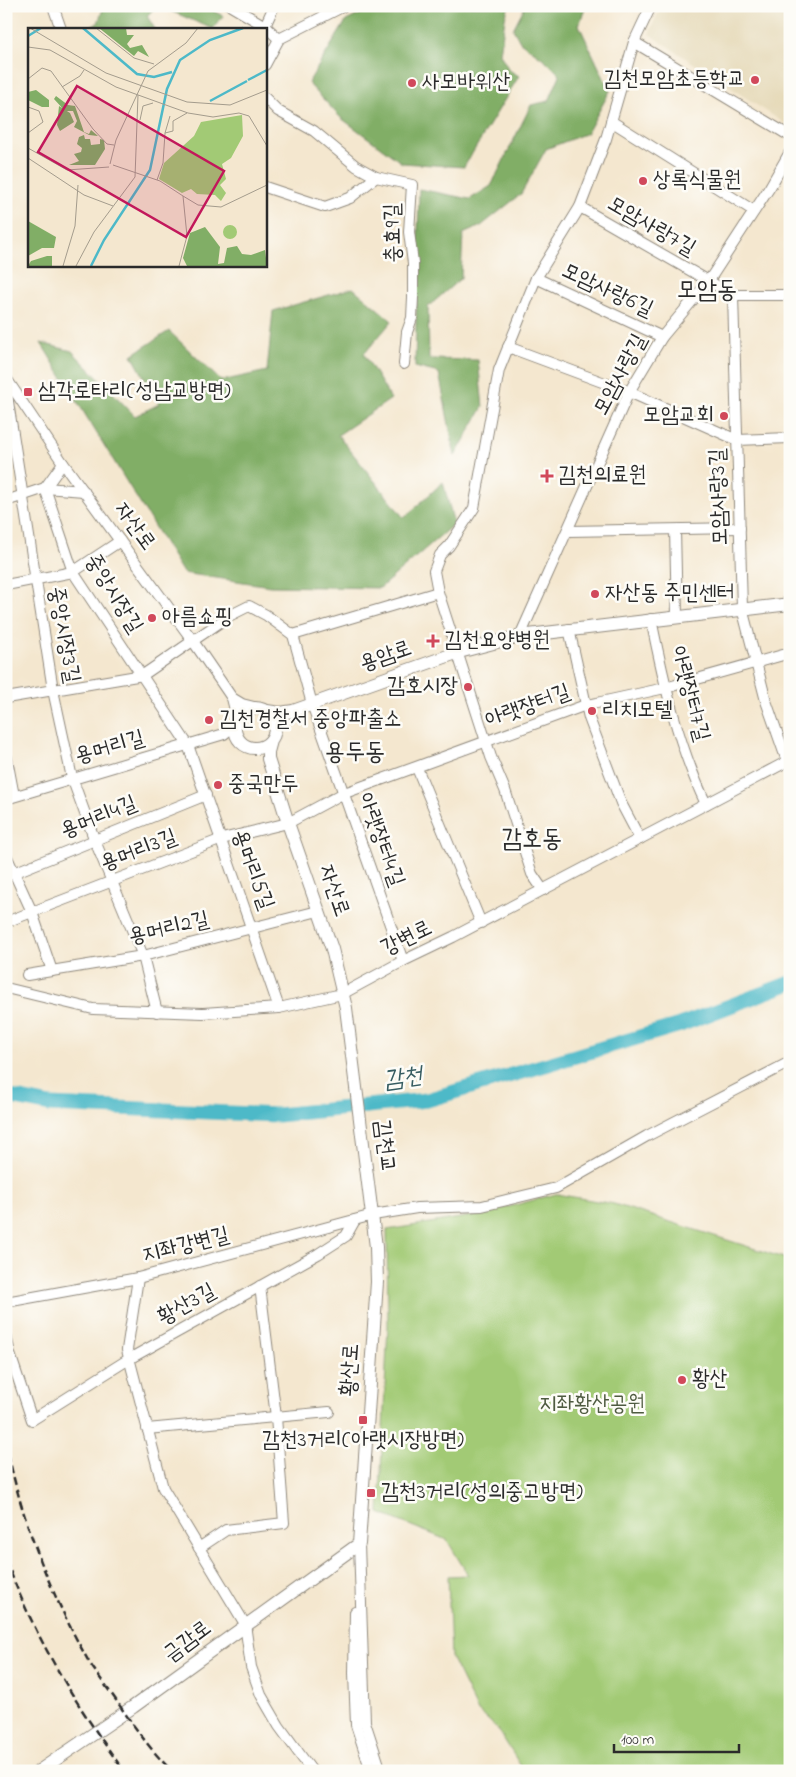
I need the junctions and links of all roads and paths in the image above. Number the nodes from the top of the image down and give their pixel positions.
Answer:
1 (53, 6) edge
2 (231, 6) edge
3 (274, 6) edge
4 (324, 6) edge
5 (344, 6) edge
6 (651, 6) edge
7 (318, 19) junction
8 (264, 26) junction
9 (62, 28) edge
10 (279, 39) junction
11 (634, 42) junction
12 (266, 64) edge
13 (266, 99) edge
14 (610, 121) junction
15 (790, 136) edge
16 (790, 152) edge
17 (376, 177) junction
18 (266, 187) edge
19 (580, 207) junction
20 (754, 211) junction
21 (536, 278) junction
22 (708, 282) junction
23 (733, 295) junction
24 (790, 295) edge
25 (662, 337) junction
26 (508, 347) junction
27 (404, 364) dead end
28 (6, 378) edge
29 (6, 389) edge
30 (630, 392) junction
31 (790, 438) edge
32 (737, 440) junction
33 (63, 463) junction
34 (45, 488) junction
35 (84, 491) junction
36 (22, 497) junction
37 (6, 501) edge
38 (740, 528) junction
39 (568, 530) junction
40 (675, 530) junction
41 (120, 541) junction
42 (73, 572) junction
43 (35, 581) junction
44 (6, 585) edge
45 (438, 592) junction
46 (790, 604) edge
47 (742, 608) junction
48 (677, 616) junction
49 (651, 619) junction
50 (569, 630) junction
51 (293, 635) junction
52 (520, 636) junction
53 (193, 641) junction
54 (459, 652) junction
55 (790, 653) edge
56 (755, 662) junction
57 (143, 676) junction
58 (665, 688) junction
59 (53, 690) junction
60 (6, 698) edge
61 (232, 698) junction
62 (312, 704) junction
63 (586, 706) junction
64 (254, 707) junction
65 (267, 711) junction
66 (294, 711) junction
67 (236, 721) junction
68 (224, 734) junction
69 (274, 735) junction
70 (238, 738) junction
71 (486, 742) junction
72 (188, 745) junction
73 (254, 748) junction
74 (6, 754) edge
75 (268, 759) junction
76 (788, 761) edge
77 (418, 768) junction
78 (72, 778) junction
79 (206, 794) junction
80 (343, 794) junction
81 (10, 797) edge
82 (706, 804) junction
83 (288, 823) junction
84 (222, 839) junction
85 (640, 839) junction
86 (95, 841) junction
87 (6, 855) edge
88 (10, 874) edge
89 (113, 882) junction
90 (543, 890) junction
91 (32, 912) junction
92 (318, 912) junction
93 (6, 922) edge
94 (482, 923) junction
95 (253, 928) junction
96 (144, 956) junction
97 (402, 961) junction
98 (52, 971) junction
99 (27, 976) dead end
100 (6, 988) edge
101 (342, 994) junction
102 (279, 1008) junction
103 (346, 1008) joint
104 (157, 1012) junction
105 (790, 1062) edge
106 (370, 1199) joint
107 (372, 1215) junction
108 (355, 1220) junction
109 (138, 1278) junction
110 (260, 1286) junction
111 (6, 1302) edge
112 (6, 1335) edge
113 (129, 1359) junction
114 (329, 1412) dead end
115 (276, 1417) junction
116 (148, 1429) junction
117 (359, 1544) junction
118 (200, 1548) junction
119 (245, 1624) junction
120 (39, 1771) edge
121 (312, 1771) edge
122 (372, 1771) edge
123 (381, 1771) edge

1 - 9 street
2 - 8 street
3 - 8 street
4 - 7 street
5 - 7 street
6 - 11 street
7 - 10 street
8 - 10 street
10 - 12 street
11 - 14 street
11 - 15 street
13 - 17 street, 충효9길
14 - 19 street
14 - 20 street
16 - 20 street, 모암사랑길
17 - 18 street
17 - 27 street, 충효9길
19 - 21 street
19 - 22 street, 모암사랑7길
20 - 22 street, 모암사랑길
21 - 25 street, 모암사랑6길
21 - 26 street
22 - 23 street, 모암사랑7길
22 - 25 street, 모암사랑길
23 - 24 street, 모암사랑7길
23 - 32 street, 모암사랑3길
25 - 30 street, 모암사랑길
26 - 30 street
26 - 45 street
28 - 33 street, 자산로
29 - 36 street, 중앙시장3길
30 - 32 street
30 - 39 street, 모암사랑길
31 - 32 street
32 - 38 street, 모암사랑3길
33 - 34 street
33 - 35 street, 자산로
34 - 35 street
34 - 36 street
34 - 42 street, 중앙시장길
35 - 41 street, 자산로
36 - 37 street
36 - 43 street, 중앙시장3길
38 - 40 street
38 - 47 street, 모암사랑3길
39 - 40 street
39 - 52 street, 모암사랑길
40 - 48 street
41 - 42 street
41 - 53 street, 자산로
42 - 43 street
42 - 57 street, 중앙시장길
43 - 44 street
43 - 59 street, 중앙시장3길
45 - 51 street
45 - 54 street
46 - 47 main road, 용암로
47 - 48 main road, 용암로
47 - 56 street, 모암사랑3길
48 - 49 main road, 용암로
49 - 50 main road, 용암로
49 - 58 street, 아랫장터7길
50 - 52 main road, 용암로
50 - 63 street
51 - 53 street
51 - 62 street, 아랫장터4길
52 - 54 main road, 용암로
53 - 57 street
53 - 61 street, 자산로
54 - 62 main road, 용암로
54 - 71 street
55 - 56 street, 아랫장터길
56 - 58 street, 아랫장터길
56 - 76 street, 모암사랑3길
57 - 59 street
57 - 72 street, 중앙시장길
58 - 63 street, 아랫장터길
58 - 82 street, 아랫장터7길
59 - 60 street
59 - 78 street, 중앙시장3길
61 - 64 street
61 - 67 street
62 - 66 main road, 용암로
62 - 80 street, 아랫장터4길
63 - 71 street, 아랫장터길
63 - 85 street
64 - 65 main road
64 - 67 main road
65 - 66 main road
65 - 69 main road
66 - 69 main road
67 - 68 street, 용머리길
67 - 70 main road
68 - 70 street
68 - 72 street, 용머리길
69 - 73 main road
69 - 75 main road
70 - 73 main road
71 - 77 street, 아랫장터길
71 - 90 street
72 - 78 street, 용머리길
72 - 79 street, 용머리5길
73 - 75 main road
74 - 81 street
75 - 83 main road, 자산로
76 - 82 street, 강변로
77 - 80 street, 아랫장터길
77 - 94 street
78 - 81 street, 용머리길
78 - 86 street, 중앙시장3길
79 - 84 street, 용머리5길
79 - 86 street, 용머리4길
80 - 83 street, 아랫장터길
80 - 97 street, 아랫장터4길
82 - 85 street, 강변로
83 - 84 street, 용머리3길
83 - 92 main road, 자산로
84 - 89 street, 용머리3길
84 - 95 street, 용머리5길
85 - 90 street, 강변로
86 - 88 street, 용머리4길
86 - 89 street, 중앙시장3길
87 - 88 street
88 - 91 street
89 - 91 street, 용머리3길
89 - 96 street, 중앙시장3길
90 - 94 street, 강변로
91 - 93 street, 용머리3길
91 - 98 street
92 - 95 street, 용머리2길
92 - 101 main road, 자산로
94 - 97 street, 강변로
95 - 96 street, 용머리2길
95 - 102 street, 용머리5길
96 - 98 street, 용머리2길
96 - 104 street, 중앙시장3길
97 - 101 street, 강변로
98 - 99 street, 용머리2길
100 - 104 street, 강변로
101 - 102 street, 강변로
101 - 103 main road, 자산로
102 - 104 street, 강변로
103 - 106 main road, 김천교
105 - 107 street, 지좌강변길
106 - 107 main road, 황산로
107 - 108 street, 지좌강변길
107 - 117 main road, 황산로
108 - 109 street, 지좌강변길
108 - 110 street, 황산3길
109 - 111 street, 지좌강변길
109 - 113 street
110 - 113 street, 황산3길
110 - 115 street
112 - 113 street, 황산3길
113 - 116 street
114 - 115 street
115 - 116 street
115 - 118 street
116 - 118 street
117 - 119 main road, 금감로
117 - 122 street, 황산로
117 - 123 street, 황산로
118 - 119 street
119 - 120 main road, 금감로
119 - 121 street

